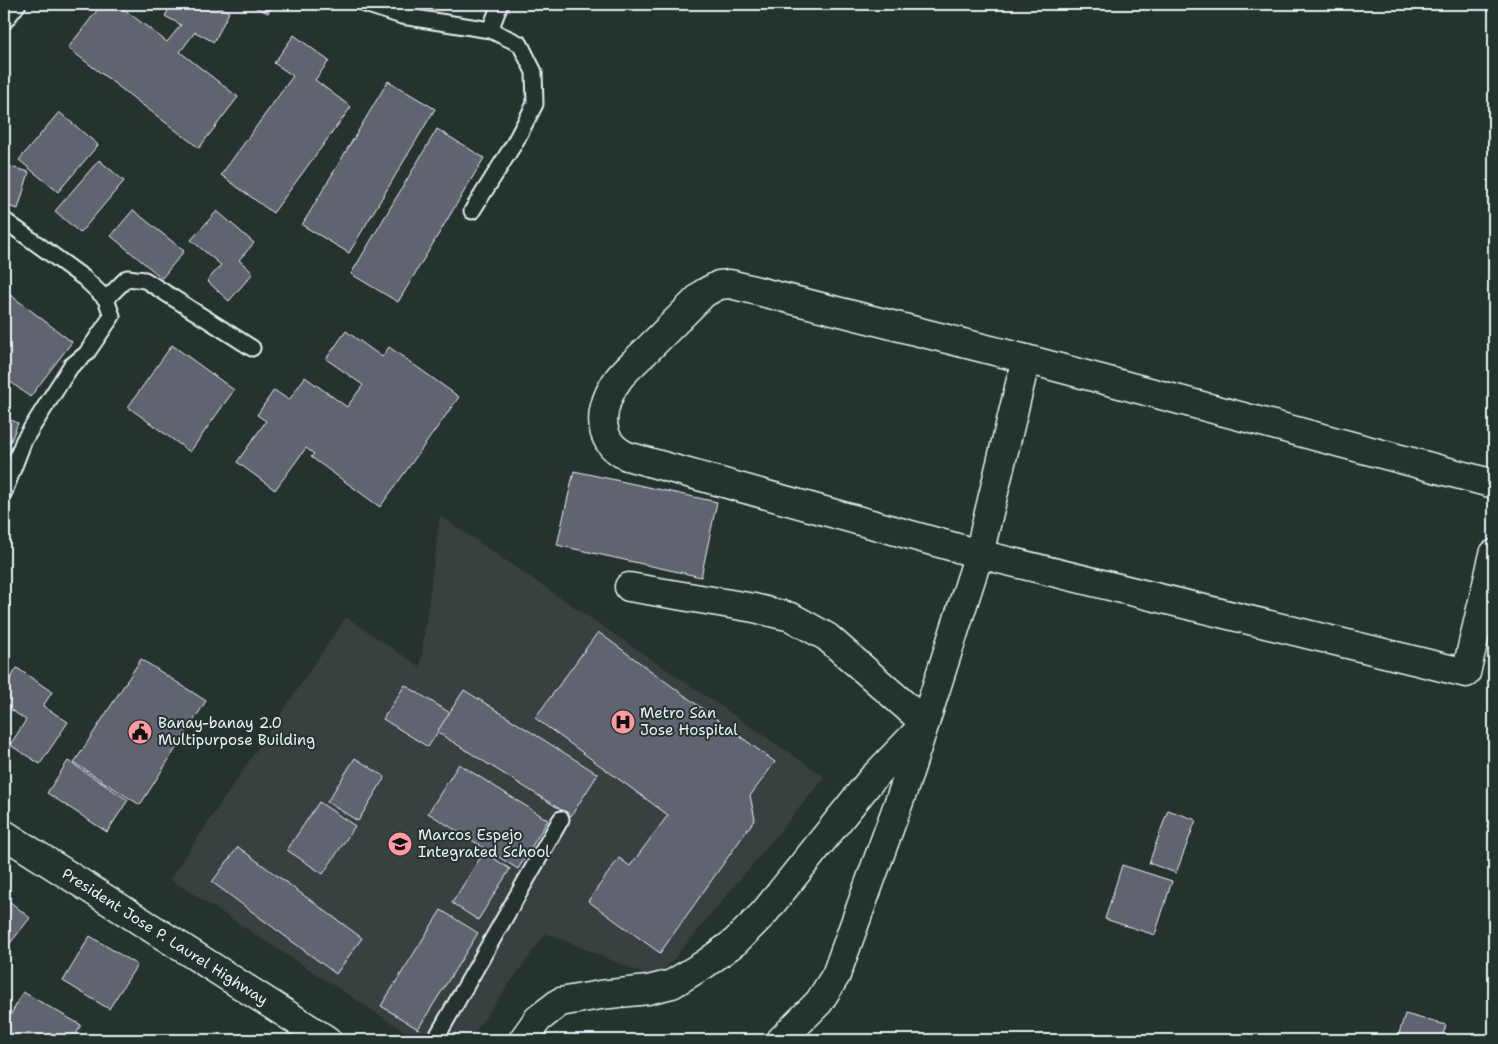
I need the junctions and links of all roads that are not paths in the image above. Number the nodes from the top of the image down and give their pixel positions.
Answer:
1 (18, 4) edge
2 (365, 4) edge
3 (500, 4) edge
4 (404, 10) edge
5 (4, 22) edge
6 (490, 30) junction
7 (472, 211) dead end
8 (4, 220) edge
9 (106, 299) junction
10 (252, 348) dead end
11 (1026, 359) junction
12 (1494, 484) edge
13 (4, 492) edge
14 (979, 554) junction
15 (1494, 554) edge
16 (629, 587) dead end
17 (925, 723) junction
18 (561, 820) dead end
19 (4, 834) edge
20 (531, 1037) edge
21 (327, 1040) edge
22 (435, 1040) edge
23 (781, 1040) edge

1 - 5 lane
2 - 4 lane
3 - 6 lane
4 - 6 lane
6 - 7 lane
8 - 9 lane
9 - 10 lane
9 - 13 lane
11 - 12 main road
11 - 14 main road
11 - 14 main road
14 - 15 main road
14 - 17 main road
16 - 17 main road
17 - 20 main road
17 - 23 main road
18 - 22 lane
19 - 21 main road, President Jose P. Laurel Highway

